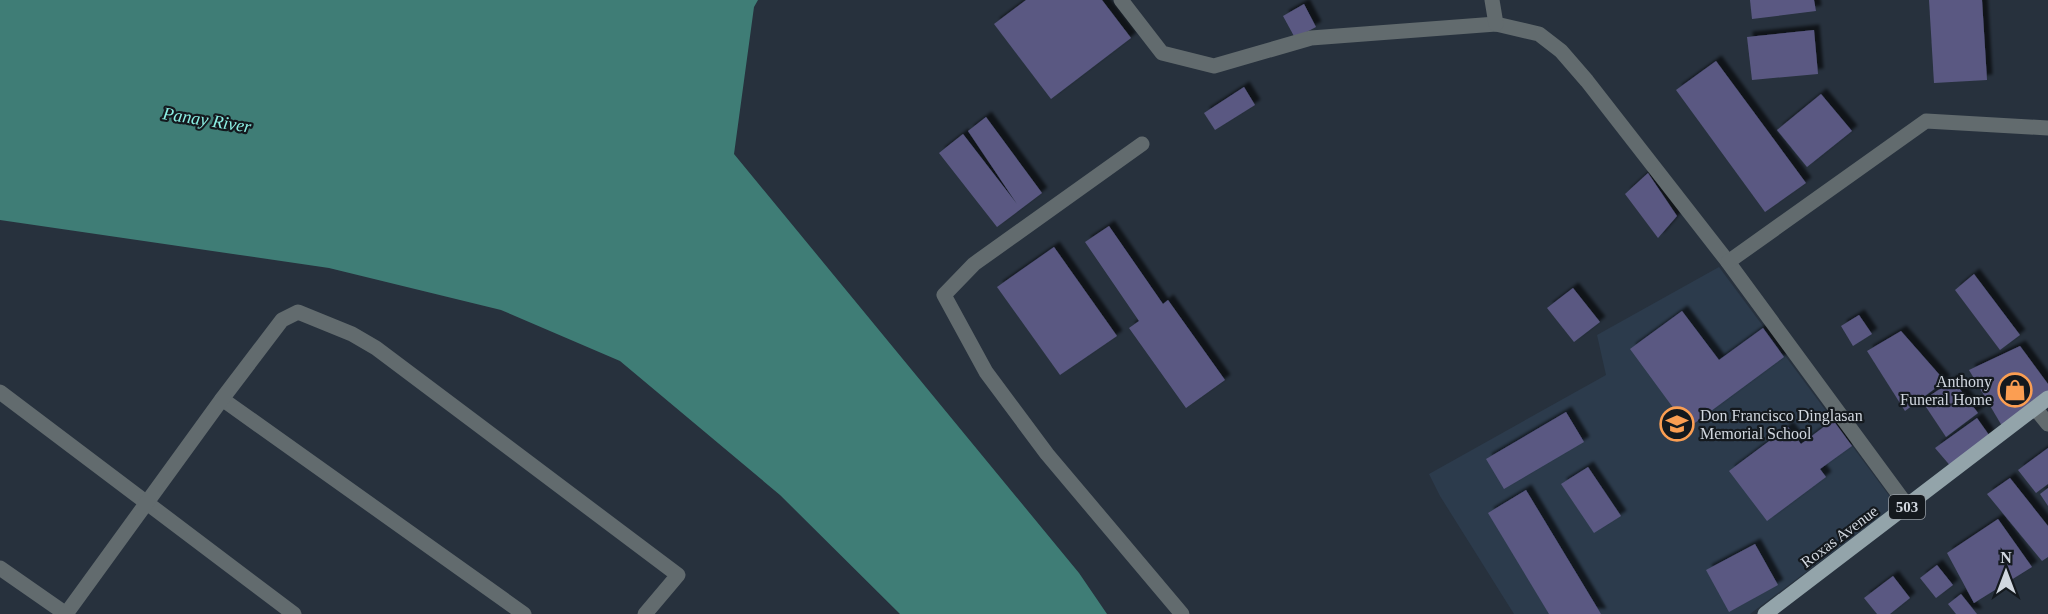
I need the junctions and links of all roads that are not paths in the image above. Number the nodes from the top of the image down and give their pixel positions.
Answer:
1 (1121, 0) edge
2 (1492, 0) edge
3 (1496, 24) junction
4 (2048, 128) edge
5 (1142, 144) dead end
6 (1728, 262) junction
7 (0, 392) edge
8 (2048, 398) edge
9 (222, 399) junction
10 (2035, 408) junction
11 (2048, 424) edge
12 (146, 504) junction
13 (1908, 507) junction
14 (0, 568) edge
15 (66, 614) edge
16 (294, 614) edge
17 (524, 614) edge
18 (645, 614) edge
19 (1182, 614) edge
20 (1765, 614) edge

1 - 3 street
2 - 3 street
3 - 6 street
4 - 6 street
5 - 19 street
6 - 13 street
7 - 12 street
8 - 10 main road, Roxas Avenue / 503
9 - 12 street
9 - 17 street
9 - 18 street
10 - 11 street
10 - 13 main road, Roxas Avenue / 503
12 - 15 street
12 - 16 street
13 - 20 main road, Roxas Avenue / 503
14 - 15 street

